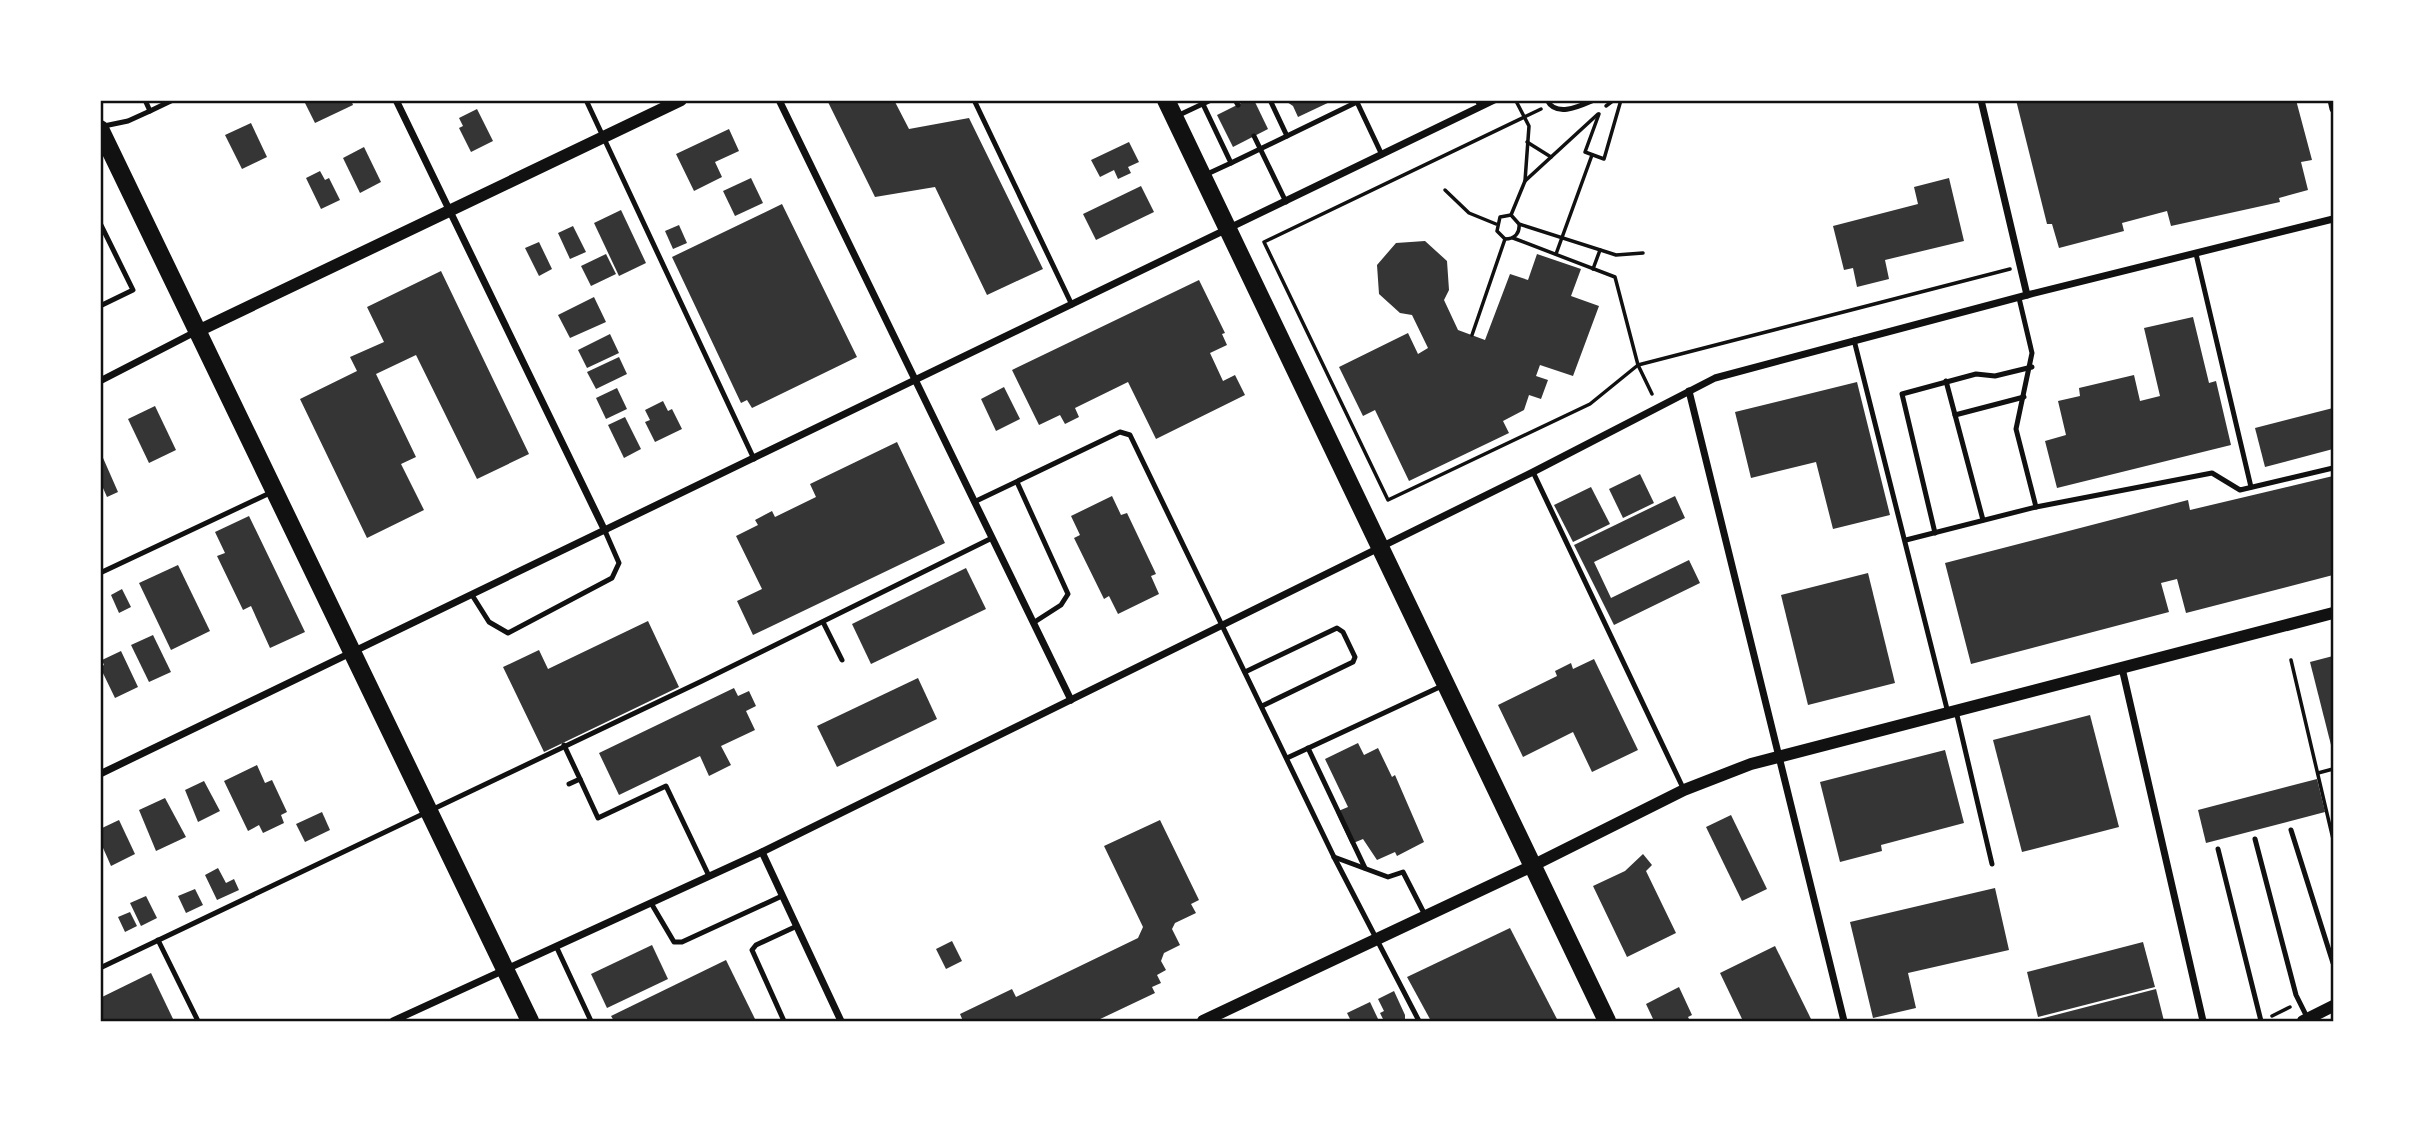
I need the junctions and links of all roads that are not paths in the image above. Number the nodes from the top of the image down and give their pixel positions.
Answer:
1 (145, 100) edge
2 (173, 100) edge
3 (396, 100) edge
4 (586, 100) edge
5 (681, 100) edge
6 (779, 100) edge
7 (974, 100) edge
8 (1166, 100) edge
9 (1211, 100) edge
10 (1270, 100) edge
11 (1494, 100) edge
12 (1547, 100) edge
13 (1594, 100) edge
14 (1981, 100) edge
15 (2331, 100) edge
16 (1357, 101) edge
17 (1202, 102) edge
18 (1479, 103) edge
19 (2333, 109) edge
20 (150, 111) junction
21 (1174, 118) junction
22 (100, 128) edge
23 (604, 136) junction
24 (1254, 136) dead end
25 (1287, 136) junction
26 (1261, 149) junction
27 (1382, 155) junction
28 (1231, 163) junction
29 (1202, 176) junction
30 (1286, 202) junction
31 (450, 211) junction
32 (2333, 219) edge
33 (100, 223) edge
34 (1228, 230) junction
35 (109, 241) junction
36 (100, 245) edge
37 (2196, 254) junction
38 (2023, 297) junction
39 (100, 306) edge
40 (1072, 306) junction
41 (198, 331) junction
42 (1854, 340) junction
43 (2032, 367) junction
44 (100, 381) edge
45 (916, 382) junction
46 (1946, 382) junction
47 (1689, 391) junction
48 (2024, 397) junction
49 (1955, 415) junction
50 (754, 459) junction
51 (2333, 468) edge
52 (1533, 472) junction
53 (1017, 482) junction
54 (2250, 487) junction
55 (275, 491) junction
56 (974, 502) junction
57 (2036, 507) junction
58 (1983, 520) junction
59 (605, 531) junction
60 (1935, 533) junction
61 (992, 538) junction
62 (1906, 540) junction
63 (1378, 548) junction
64 (100, 573) edge
65 (472, 595) junction
66 (2333, 613) edge
67 (823, 622) junction
68 (1033, 624) junction
69 (1222, 626) junction
70 (352, 652) junction
71 (842, 660) dead end
72 (2122, 668) junction
73 (1245, 672) junction
74 (1444, 685) junction
75 (1071, 700) junction
76 (1262, 706) junction
77 (1952, 712) junction
78 (564, 745) junction
79 (1308, 748) junction
80 (1780, 754) junction
81 (1287, 758) junction
82 (100, 774) edge
83 (580, 779) junction
84 (569, 784) dead end
85 (1684, 790) junction
86 (428, 809) junction
87 (2291, 830) dead end
88 (2255, 839) dead end
89 (2218, 849) dead end
90 (762, 852) junction
91 (1334, 857) junction
92 (1992, 864) dead end
93 (1532, 866) junction
94 (1365, 868) junction
95 (709, 876) junction
96 (782, 896) junction
97 (651, 903) junction
98 (1424, 915) junction
99 (797, 926) junction
100 (1378, 939) junction
101 (158, 940) junction
102 (556, 946) junction
103 (2333, 963) edge
104 (100, 968) edge
105 (505, 969) junction
106 (2333, 1006) edge
107 (1224, 1017) edge
108 (2305, 1020) edge
109 (198, 1021) edge
110 (393, 1021) edge
111 (530, 1021) edge
112 (591, 1021) edge
113 (784, 1021) edge
114 (841, 1021) edge
115 (1203, 1021) edge
116 (1419, 1021) edge
117 (1607, 1021) edge
118 (1844, 1021) edge
119 (2203, 1021) edge
120 (2261, 1021) edge

1 - 20 lane
2 - 20 lane
3 - 31 street
4 - 23 lane
5 - 23 street
6 - 45 street
7 - 40 lane
8 - 21 main road
9 - 17 lane
10 - 25 lane
11 - 18 street
12 - 13 lane
14 - 38 street
15 - 19 street
16 - 25 lane
16 - 27 lane
17 - 21 lane
17 - 28 lane
18 - 27 street
20 - 22 lane
21 - 29 main road
22 - 41 main road
23 - 31 street
23 - 50 lane
24 - 26 lane
25 - 26 lane
26 - 28 lane
26 - 30 lane
27 - 30 street
28 - 29 lane
29 - 34 main road
30 - 34 street
31 - 41 street
31 - 59 street
32 - 37 street
33 - 35 lane
34 - 40 street
34 - 63 main road
35 - 36 lane
35 - 39 lane
37 - 38 street
37 - 54 lane
38 - 42 street
38 - 43 lane
40 - 45 street
41 - 44 street
41 - 55 main road
42 - 47 street
42 - 62 lane
43 - 46 lane
43 - 48 lane
45 - 50 street
45 - 56 street
46 - 49 lane
46 - 60 lane
47 - 52 street
47 - 80 street
48 - 49 lane
48 - 57 lane
49 - 58 lane
50 - 59 street
51 - 54 lane
52 - 63 street
52 - 85 lane
53 - 56 lane
53 - 68 lane
53 - 69 lane
54 - 57 lane
55 - 64 lane
55 - 70 main road
56 - 61 street
57 - 58 lane
58 - 60 lane
59 - 65 street
59 - 65 lane
60 - 62 lane
61 - 67 lane
61 - 68 street
62 - 77 lane
63 - 69 street
63 - 74 main road
65 - 70 street
66 - 72 street
67 - 71 lane
67 - 78 lane
68 - 75 street
69 - 73 lane
69 - 75 street
70 - 82 street
70 - 86 main road
72 - 77 street
72 - 119 street
73 - 76 lane
73 - 76 lane
74 - 79 lane
74 - 93 main road
75 - 90 street
76 - 81 lane
77 - 80 street
77 - 92 lane
78 - 83 lane
78 - 86 lane
79 - 81 lane
79 - 94 lane
80 - 85 street
80 - 118 street
81 - 91 lane
83 - 84 lane
83 - 95 lane
85 - 93 street
86 - 101 lane
86 - 105 main road
87 - 103 lane
88 - 108 lane
89 - 120 lane
90 - 95 street
90 - 96 street
91 - 94 lane
91 - 100 lane
93 - 98 street
93 - 117 main road
94 - 98 lane
95 - 97 street
96 - 97 lane
96 - 99 street
97 - 102 street
98 - 100 street
99 - 113 lane
99 - 114 street
100 - 107 street
100 - 116 lane
101 - 104 lane
101 - 109 lane
102 - 105 street
102 - 112 lane
105 - 110 street
105 - 111 main road
106 - 108 street
107 - 115 street

